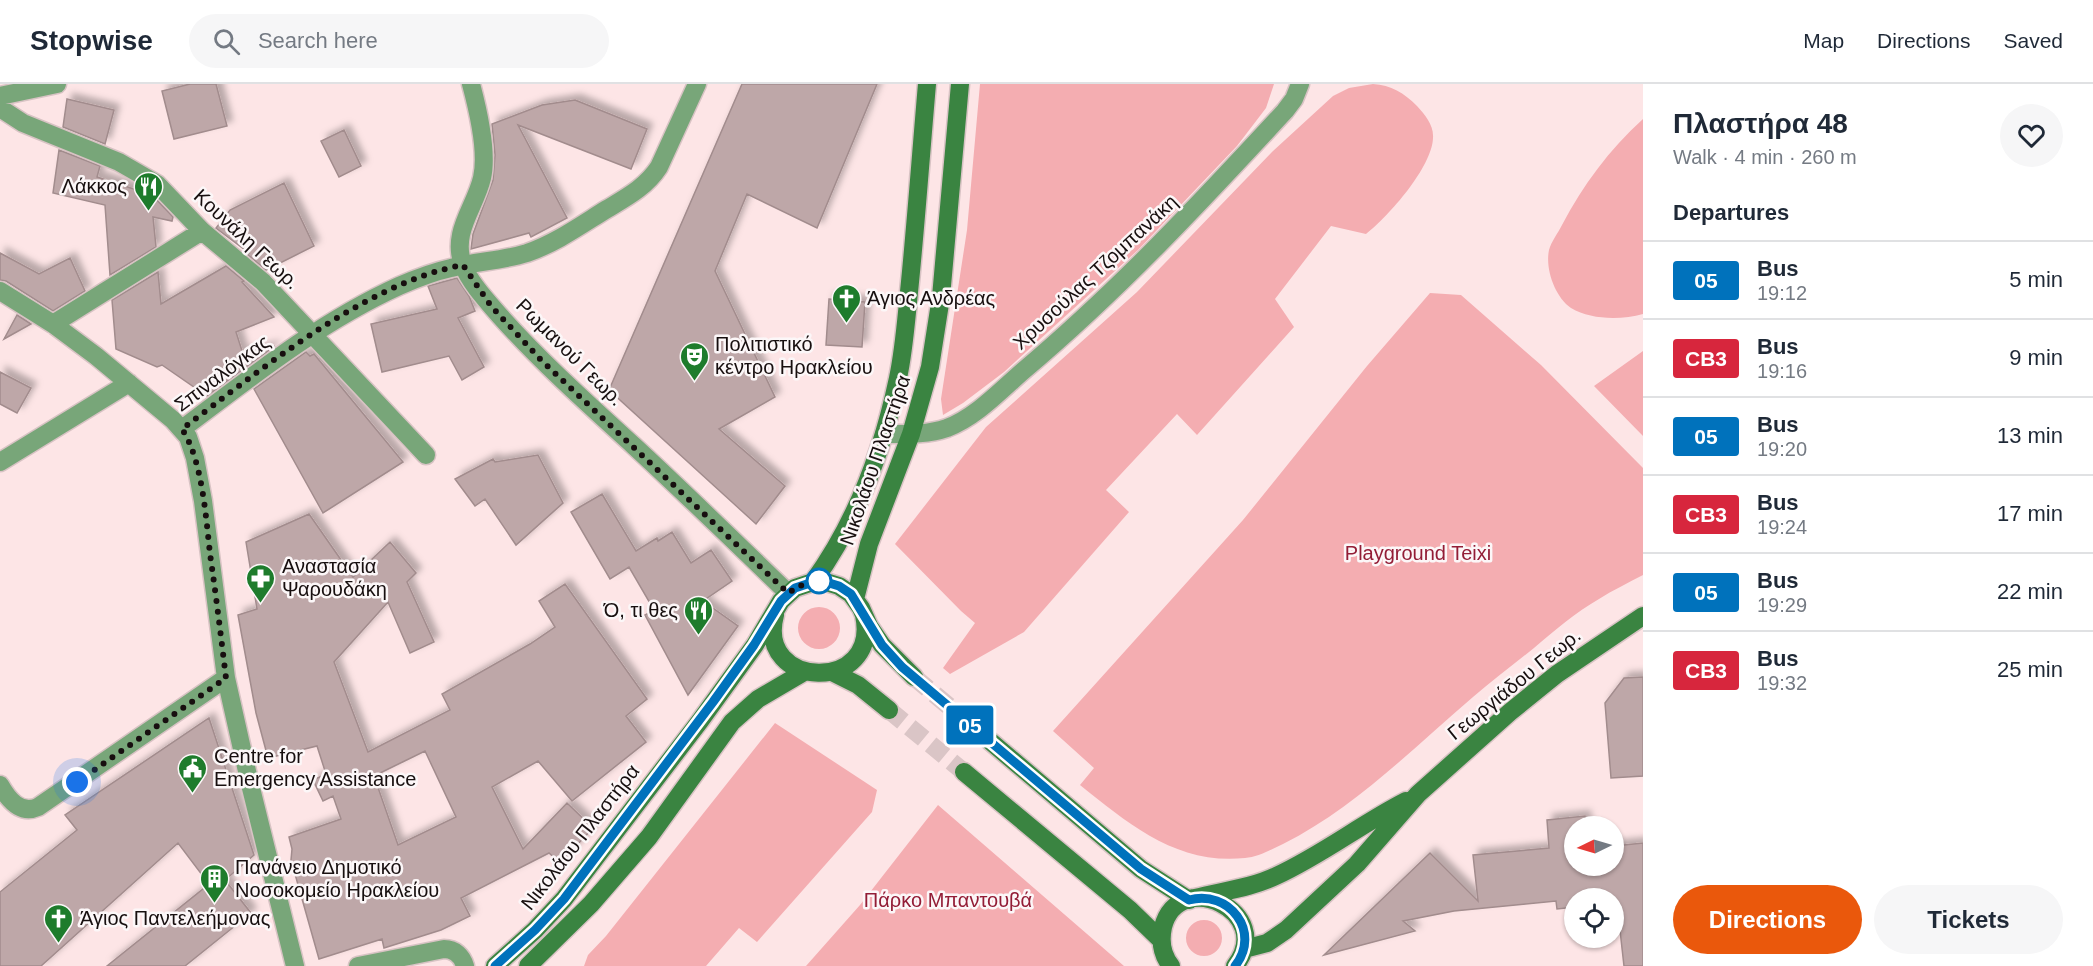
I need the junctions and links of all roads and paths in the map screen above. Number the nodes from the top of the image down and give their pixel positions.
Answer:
1 (57, 84) edge
2 (471, 84) edge
3 (697, 84) edge
4 (927, 84) edge
5 (960, 84) edge
6 (1300, 84) edge
7 (0, 96) edge
8 (0, 108) edge
9 (202, 231) junction
10 (463, 265) junction
11 (0, 291) edge
12 (53, 324) junction
13 (313, 334) junction
14 (129, 383) junction
15 (182, 429) junction
16 (884, 434) junction
17 (911, 434) junction
18 (426, 455) dead end
19 (0, 462) edge
20 (813, 582) junction
21 (788, 593) junction
22 (858, 603) junction
23 (776, 610) junction
24 (1643, 616) edge
25 (804, 672) junction
26 (832, 672) junction
27 (914, 677) tunnel mouth
28 (226, 678) junction
29 (889, 710) tunnel mouth
30 (990, 741) tunnel mouth
31 (964, 772) tunnel mouth
32 (0, 785) edge
33 (1418, 794) junction
34 (1192, 899) junction
35 (1161, 940) junction
36 (1244, 949) junction
37 (295, 966) edge
38 (358, 966) edge
39 (465, 966) edge
40 (495, 966) edge
41 (528, 966) edge
42 (1171, 966) edge
43 (1235, 966) edge

1 - 7 street
2 - 10 street
3 - 10 street, Σπιναλόγκας
4 - 16 main road, Νικολάου Πλαστήρα
5 - 17 main road, Νικολάου Πλαστήρα
6 - 17 street, Χρυσούλας Τζομπανάκη
8 - 9 street, Κουνάλη Γεωρ.
9 - 12 street
9 - 13 street, Κουνάλη Γεωρ.
10 - 13 street, Σπιναλόγκας
10 - 21 street, Ρωμανού Γεωρ.
11 - 12 street
12 - 14 street
13 - 15 street, Σπιναλόγκας
13 - 18 street, Κουνάλη Γεωρ.
14 - 15 street
14 - 19 street
15 - 28 street, Σπιναλόγκας
16 - 17 street, Χρυσούλας Τζομπανάκη
16 - 20 main road, Νικολάου Πλαστήρα
17 - 22 main road, Νικολάου Πλαστήρα
20 - 21 main road
20 - 22 main road
21 - 23 main road, Νικολάου Πλαστήρα
22 - 26 main road
22 - 27 main road
23 - 25 main road
23 - 40 main road, Νικολάου Πλαστήρα
24 - 33 main road, Γεωργιάδου Γεωρ.
25 - 26 main road
25 - 41 main road
26 - 29 main road
28 - 32 street
28 - 37 street, Σπιναλόγκας
30 - 34 main road
31 - 35 main road
33 - 34 main road, Γεωργιάδου Γεωρ.
33 - 36 main road, Γεωργιάδου Γεωρ.
34 - 35 main road
34 - 36 main road
35 - 42 main road
36 - 43 main road
38 - 39 street

